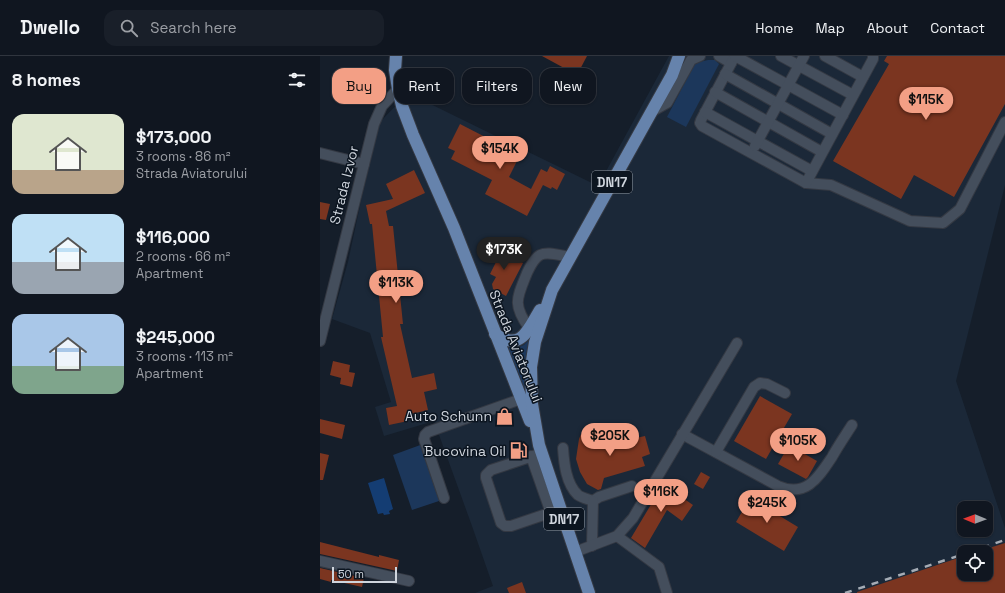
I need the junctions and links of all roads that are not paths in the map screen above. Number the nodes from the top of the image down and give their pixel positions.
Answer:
1 (396, 56) edge
2 (679, 56) edge
3 (687, 56) edge
4 (700, 56) edge
5 (719, 56) edge
6 (781, 56) edge
7 (804, 56) edge
8 (825, 56) edge
9 (873, 56) edge
10 (734, 58) edge
11 (799, 66) junction
12 (395, 68) edge
13 (725, 74) junction
14 (672, 75) junction
15 (863, 77) junction
16 (788, 85) junction
17 (715, 92) junction
18 (394, 93) edge
19 (853, 95) junction
20 (402, 104) edge
21 (778, 104) junction
22 (651, 112) junction
23 (705, 112) junction
24 (843, 115) junction
25 (768, 122) junction
26 (1005, 122) edge
27 (832, 134) junction
28 (758, 141) junction
29 (822, 152) junction
30 (320, 153) edge
31 (751, 153) junction
32 (364, 164) junction
33 (812, 171) junction
34 (806, 183) junction
35 (570, 257) junction
36 (552, 290) junction
37 (529, 328) junction
38 (495, 334) junction
39 (320, 342) edge
40 (737, 343) dead end
41 (785, 393) dead end
42 (521, 399) junction
43 (852, 425) dead end
44 (682, 434) junction
45 (563, 448) dead end
46 (537, 451) junction
47 (716, 452) junction
48 (632, 486) dead end
49 (444, 498) dead end
50 (593, 501) junction
51 (556, 511) junction
52 (617, 536) junction
53 (592, 546) junction
54 (575, 552) junction
55 (320, 561) edge
56 (409, 581) dead end
57 (589, 593) edge
58 (667, 593) edge

1 - 12 main road, Strada Aviatorului
2 - 14 main road, DN17
3 - 14 main road, DN17
4 - 22 street
5 - 10 street
6 - 11 street
7 - 11 street
8 - 15 street
9 - 15 street
10 - 13 street
10 - 16 street
11 - 16 street
11 - 19 street
13 - 17 street
13 - 21 street
14 - 22 main road, DN17
15 - 19 street
16 - 21 street
16 - 24 street
17 - 23 street
17 - 25 street
18 - 32 street, Strada Izvor
19 - 24 street
20 - 38 main road, Strada Aviatorului
21 - 25 street
21 - 27 street
22 - 35 main road, DN17
23 - 28 street
23 - 31 street
24 - 27 street
25 - 28 street
25 - 29 street
26 - 34 street
27 - 29 street
28 - 31 street
28 - 33 street
29 - 33 street
30 - 32 street
31 - 34 street
32 - 39 street, Strada Izvor
33 - 34 street
35 - 36 main road, DN17
35 - 37 street
36 - 37 main road
36 - 46 main road, DN17
37 - 38 main road
38 - 42 main road, Strada Aviatorului
40 - 44 street
41 - 47 street
42 - 46 main road, Strada Aviatorului
42 - 49 street
43 - 47 street
44 - 47 street
44 - 52 street
45 - 50 street
46 - 51 main road, DN17
46 - 51 street
48 - 50 street
50 - 53 street
51 - 54 main road, DN17
52 - 53 street
52 - 58 street
53 - 54 street
54 - 57 main road, DN17
55 - 56 street

